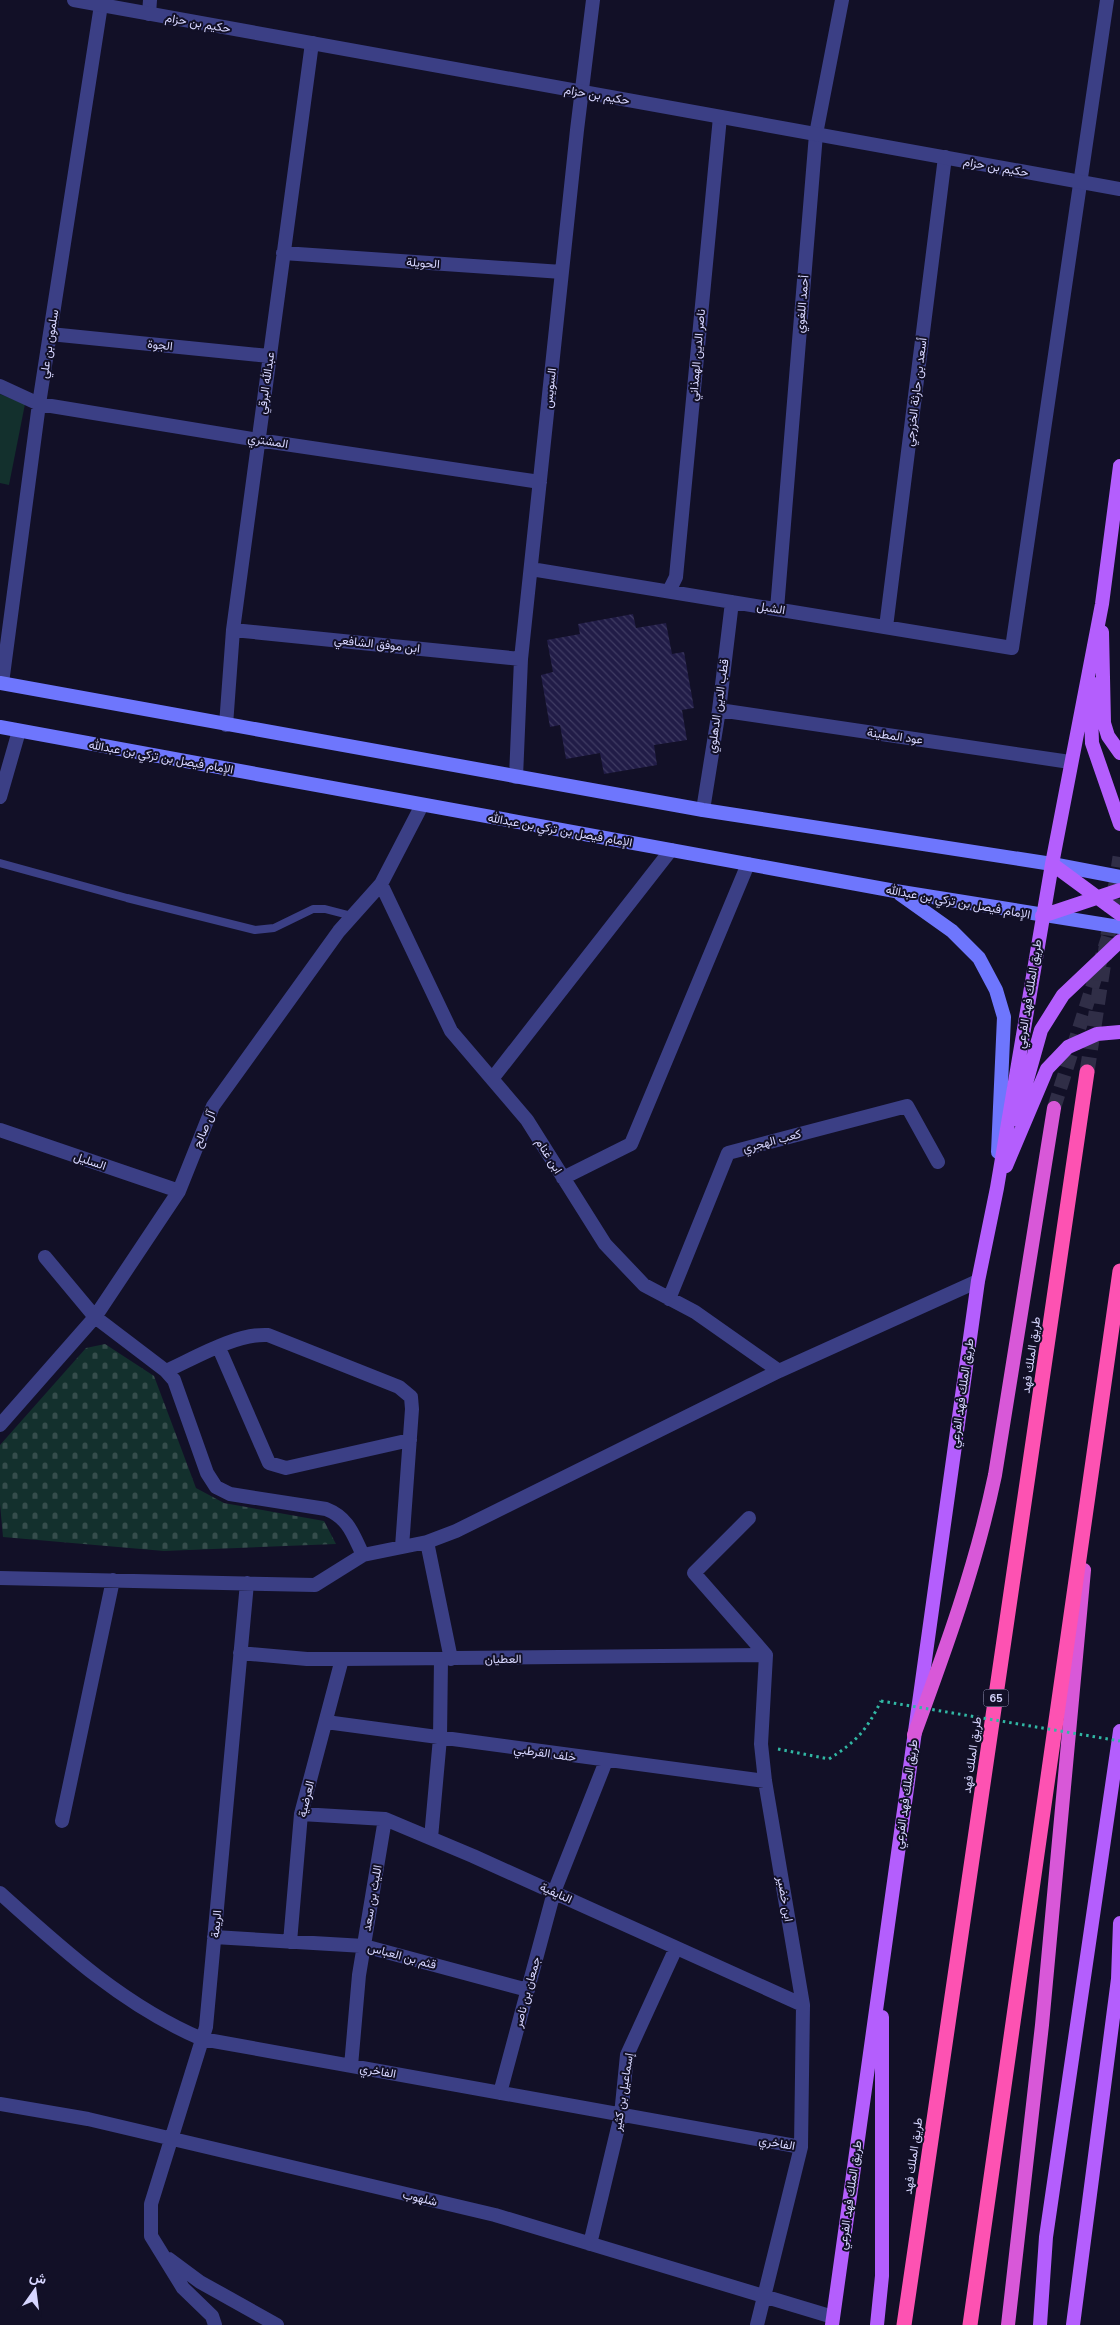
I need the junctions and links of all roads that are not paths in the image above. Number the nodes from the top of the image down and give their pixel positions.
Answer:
1 (74, 0) edge
2 (593, 0) edge
3 (842, 0) edge
4 (1106, 0) edge
5 (101, 5) junction
6 (150, 7) edge
7 (312, 43) junction
8 (583, 92) junction
9 (720, 117) junction
10 (816, 134) junction
11 (945, 157) junction
12 (1080, 182) junction
13 (1120, 189) edge
14 (283, 253) junction
15 (562, 272) junction
16 (50, 334) junction
17 (269, 356) junction
18 (0, 386) edge
19 (39, 404) junction
20 (258, 440) junction
21 (1120, 466) edge
22 (540, 482) junction
23 (531, 568) junction
24 (669, 591) junction
25 (732, 602) junction
26 (1102, 604) junction
27 (777, 609) junction
28 (886, 627) junction
29 (233, 630) junction
30 (521, 659) junction
31 (1, 683) edge
32 (719, 710) junction
33 (226, 725) junction
34 (0, 727) edge
35 (19, 731) junction
36 (1120, 753) edge
37 (1070, 762) junction
38 (516, 777) junction
39 (0, 797) edge
40 (422, 805) junction
41 (702, 810) junction
42 (1120, 824) edge
43 (671, 850) junction
44 (0, 863) edge
45 (748, 864) junction
46 (1052, 864) junction
47 (1120, 877) edge
48 (381, 884) junction
49 (1120, 890) edge
50 (895, 891) junction
51 (1101, 898) junction
52 (1120, 914) edge
53 (352, 916) junction
54 (1042, 916) junction
55 (1120, 927) edge
56 (1120, 942) tunnel mouth
57 (1120, 1032) edge
58 (1087, 1072) tunnel mouth
59 (492, 1079) junction
60 (1054, 1108) tunnel mouth
61 (0, 1130) edge
62 (938, 1162) dead end
63 (563, 1178) junction
64 (997, 1188) junction
65 (179, 1191) junction
66 (45, 1257) dead end
67 (1120, 1271) edge
68 (978, 1281) junction
69 (669, 1298) junction
70 (95, 1317) junction
71 (219, 1348) junction
72 (166, 1370) junction
73 (779, 1371) junction
74 (0, 1425) edge
75 (410, 1440) junction
76 (1094, 1448) junction
77 (749, 1518) dead end
78 (427, 1542) junction
79 (402, 1547) junction
80 (363, 1555) junction
81 (0, 1578) edge
82 (113, 1580) junction
83 (247, 1583) junction
84 (240, 1653) junction
85 (766, 1655) junction
86 (342, 1659) junction
87 (446, 1659) junction
88 (326, 1722) junction
89 (1120, 1730) edge
90 (914, 1735) junction
91 (440, 1738) junction
92 (606, 1761) junction
93 (765, 1782) junction
94 (301, 1814) junction
95 (385, 1819) junction
96 (62, 1821) dead end
97 (431, 1838) junction
98 (554, 1892) junction
99 (0, 1893) edge
100 (1120, 1923) edge
101 (214, 1937) junction
102 (290, 1942) junction
103 (364, 1946) junction
104 (676, 1948) junction
105 (882, 1967) junction
106 (528, 1990) junction
107 (803, 2005) junction
108 (202, 2039) junction
109 (351, 2066) junction
110 (500, 2093) junction
111 (0, 2104) edge
112 (621, 2115) junction
113 (170, 2138) junction
114 (801, 2147) junction
115 (590, 2244) junction
116 (162, 2255) junction
117 (764, 2297) junction
118 (833, 2321) edge
119 (215, 2325) edge
120 (277, 2325) edge
121 (758, 2325) edge
122 (877, 2325) edge
123 (904, 2325) edge
124 (970, 2325) edge
125 (1008, 2325) edge
126 (1040, 2325) edge
127 (1073, 2325) edge

1 - 5 street, حكيم بن حزام
2 - 8 street, السويس
3 - 10 street, أحمد اللغوي
4 - 12 street
5 - 6 street, حكيم بن حزام
5 - 16 street, سلمون بن علي
6 - 7 street, حكيم بن حزام
7 - 8 street, حكيم بن حزام
7 - 14 street, عبدالله البرقي
8 - 9 street, حكيم بن حزام
8 - 15 street, السويس
9 - 10 street, حكيم بن حزام
9 - 24 street, ناصر الدين الهمذاني
10 - 11 street, حكيم بن حزام
10 - 27 street, أحمد اللغوي
11 - 12 street, حكيم بن حزام
11 - 28 street, أسعد بن حارثة الخزرجي
12 - 13 street, حكيم بن حزام
12 - 28 street, الشبل
14 - 15 street, الحويلة
14 - 17 street, عبدالله البرقي
15 - 22 street, السويس
16 - 17 street, الجوة
16 - 19 street, سلمون بن علي
17 - 20 street, عبدالله البرقي
18 - 19 street, المشتري
19 - 20 street, المشتري
19 - 31 street, سلمون بن علي
20 - 22 street, المشتري
20 - 29 street, عبدالله البرقي
21 - 26 main road, طريق الملك فهد الفرعي
22 - 23 street, السويس
23 - 24 street, الشبل
23 - 30 street, السويس
24 - 25 street, الشبل
25 - 27 street, الشبل
25 - 32 street, قطب الدين الدهلوي
26 - 36 main road
26 - 37 main road, طريق الملك فهد الفرعي
26 - 42 main road
27 - 28 street, الشبل
29 - 30 street, ابن موفق الشافعي
29 - 33 street, عبدالله البرقي
30 - 38 street, السويس
31 - 33 main road
32 - 37 street, عود المطينة
32 - 41 street, قطب الدين الدهلوي
33 - 38 main road
34 - 35 main road, الإمام فيصل بن تركي بن عبدالله
35 - 39 street
35 - 40 main road, الإمام فيصل بن تركي بن عبدالله
37 - 46 main road, طريق الملك فهد الفرعي
38 - 41 main road
40 - 43 main road, الإمام فيصل بن تركي بن عبدالله
40 - 48 street, آل صالح
41 - 46 main road
43 - 45 main road, الإمام فيصل بن تركي بن عبدالله
43 - 59 street
44 - 53 lane
45 - 50 main road, الإمام فيصل بن تركي بن عبدالله
45 - 63 street
46 - 47 main road
46 - 51 main road
46 - 54 main road, طريق الملك فهد الفرعي
48 - 53 street, آل صالح
48 - 59 street, ابن غنام
49 - 51 main road
50 - 54 main road, الإمام فيصل بن تركي بن عبدالله
50 - 64 main road
51 - 52 main road
51 - 54 main road
53 - 65 street, آل صالح
54 - 55 main road, الإمام فيصل بن تركي بن عبدالله
54 - 64 main road, طريق الملك فهد الفرعي
56 - 64 main road
57 - 64 main road
58 - 123 highway, طريق الملك فهد / 65
59 - 63 street, ابن غنام
60 - 90 highway
61 - 65 street, السليل
62 - 69 street, كعب الهجري
63 - 69 street, ابن غنام
64 - 68 main road, طريق الملك فهد الفرعي
65 - 70 street, آل صالح
66 - 70 street
67 - 76 highway
68 - 73 street
68 - 90 main road, طريق الملك فهد الفرعي
69 - 73 street, ابن غنام
70 - 72 street
70 - 74 street, آل صالح
71 - 72 street
71 - 75 street
71 - 75 street
72 - 80 street
73 - 78 street
75 - 79 street
76 - 124 highway
76 - 125 highway
77 - 85 street
78 - 79 street
78 - 87 street
79 - 80 street
80 - 83 street
81 - 82 street
82 - 83 street
82 - 96 street
83 - 84 street, الريمة
84 - 86 street, العطيان
84 - 101 street, الريمة
85 - 87 street, العطيان
85 - 93 street, ابن خضير
86 - 87 street, العطيان
86 - 88 street, العرضية
87 - 91 street
88 - 91 street, خلف القرطبي
88 - 94 street, العرضية
89 - 126 main road
90 - 105 main road, طريق الملك فهد الفرعي
91 - 92 street, خلف القرطبي
91 - 97 street
92 - 93 street, خلف القرطبي
92 - 98 street, جمعان بن ناصر
93 - 107 street, ابن خضير
94 - 95 street, النايفية
94 - 102 street, العرضية
95 - 97 street, النايفية
95 - 103 street, الليث بن سعد
97 - 98 street, النايفية
98 - 104 street, النايفية
98 - 106 street, جمعان بن ناصر
99 - 108 street, الفاخري
100 - 127 main road
101 - 102 street, قثم بن العباس
101 - 108 street, الريمة
102 - 103 street, قثم بن العباس
103 - 106 street, قثم بن العباس
103 - 109 street, الليث بن سعد
104 - 107 street, النايفية
104 - 112 street, إسماعيل بن كثير
105 - 118 main road, طريق الملك فهد الفرعي
105 - 122 main road
106 - 110 street, جمعان بن ناصر
107 - 114 street, ابن خضير
108 - 109 street, الفاخري
108 - 113 street, الريمة
109 - 110 street, الفاخري
110 - 112 street, الفاخري
111 - 113 street, شلهوب
112 - 114 street, الفاخري
112 - 115 street, إسماعيل بن كثير
113 - 115 street, شلهوب
113 - 116 street, الريمة
114 - 117 street, ابن خضير
115 - 117 street, شلهوب
116 - 119 street, الريمة
116 - 120 street, الريمة
117 - 118 street, شلهوب
117 - 121 street, ابن خضير

